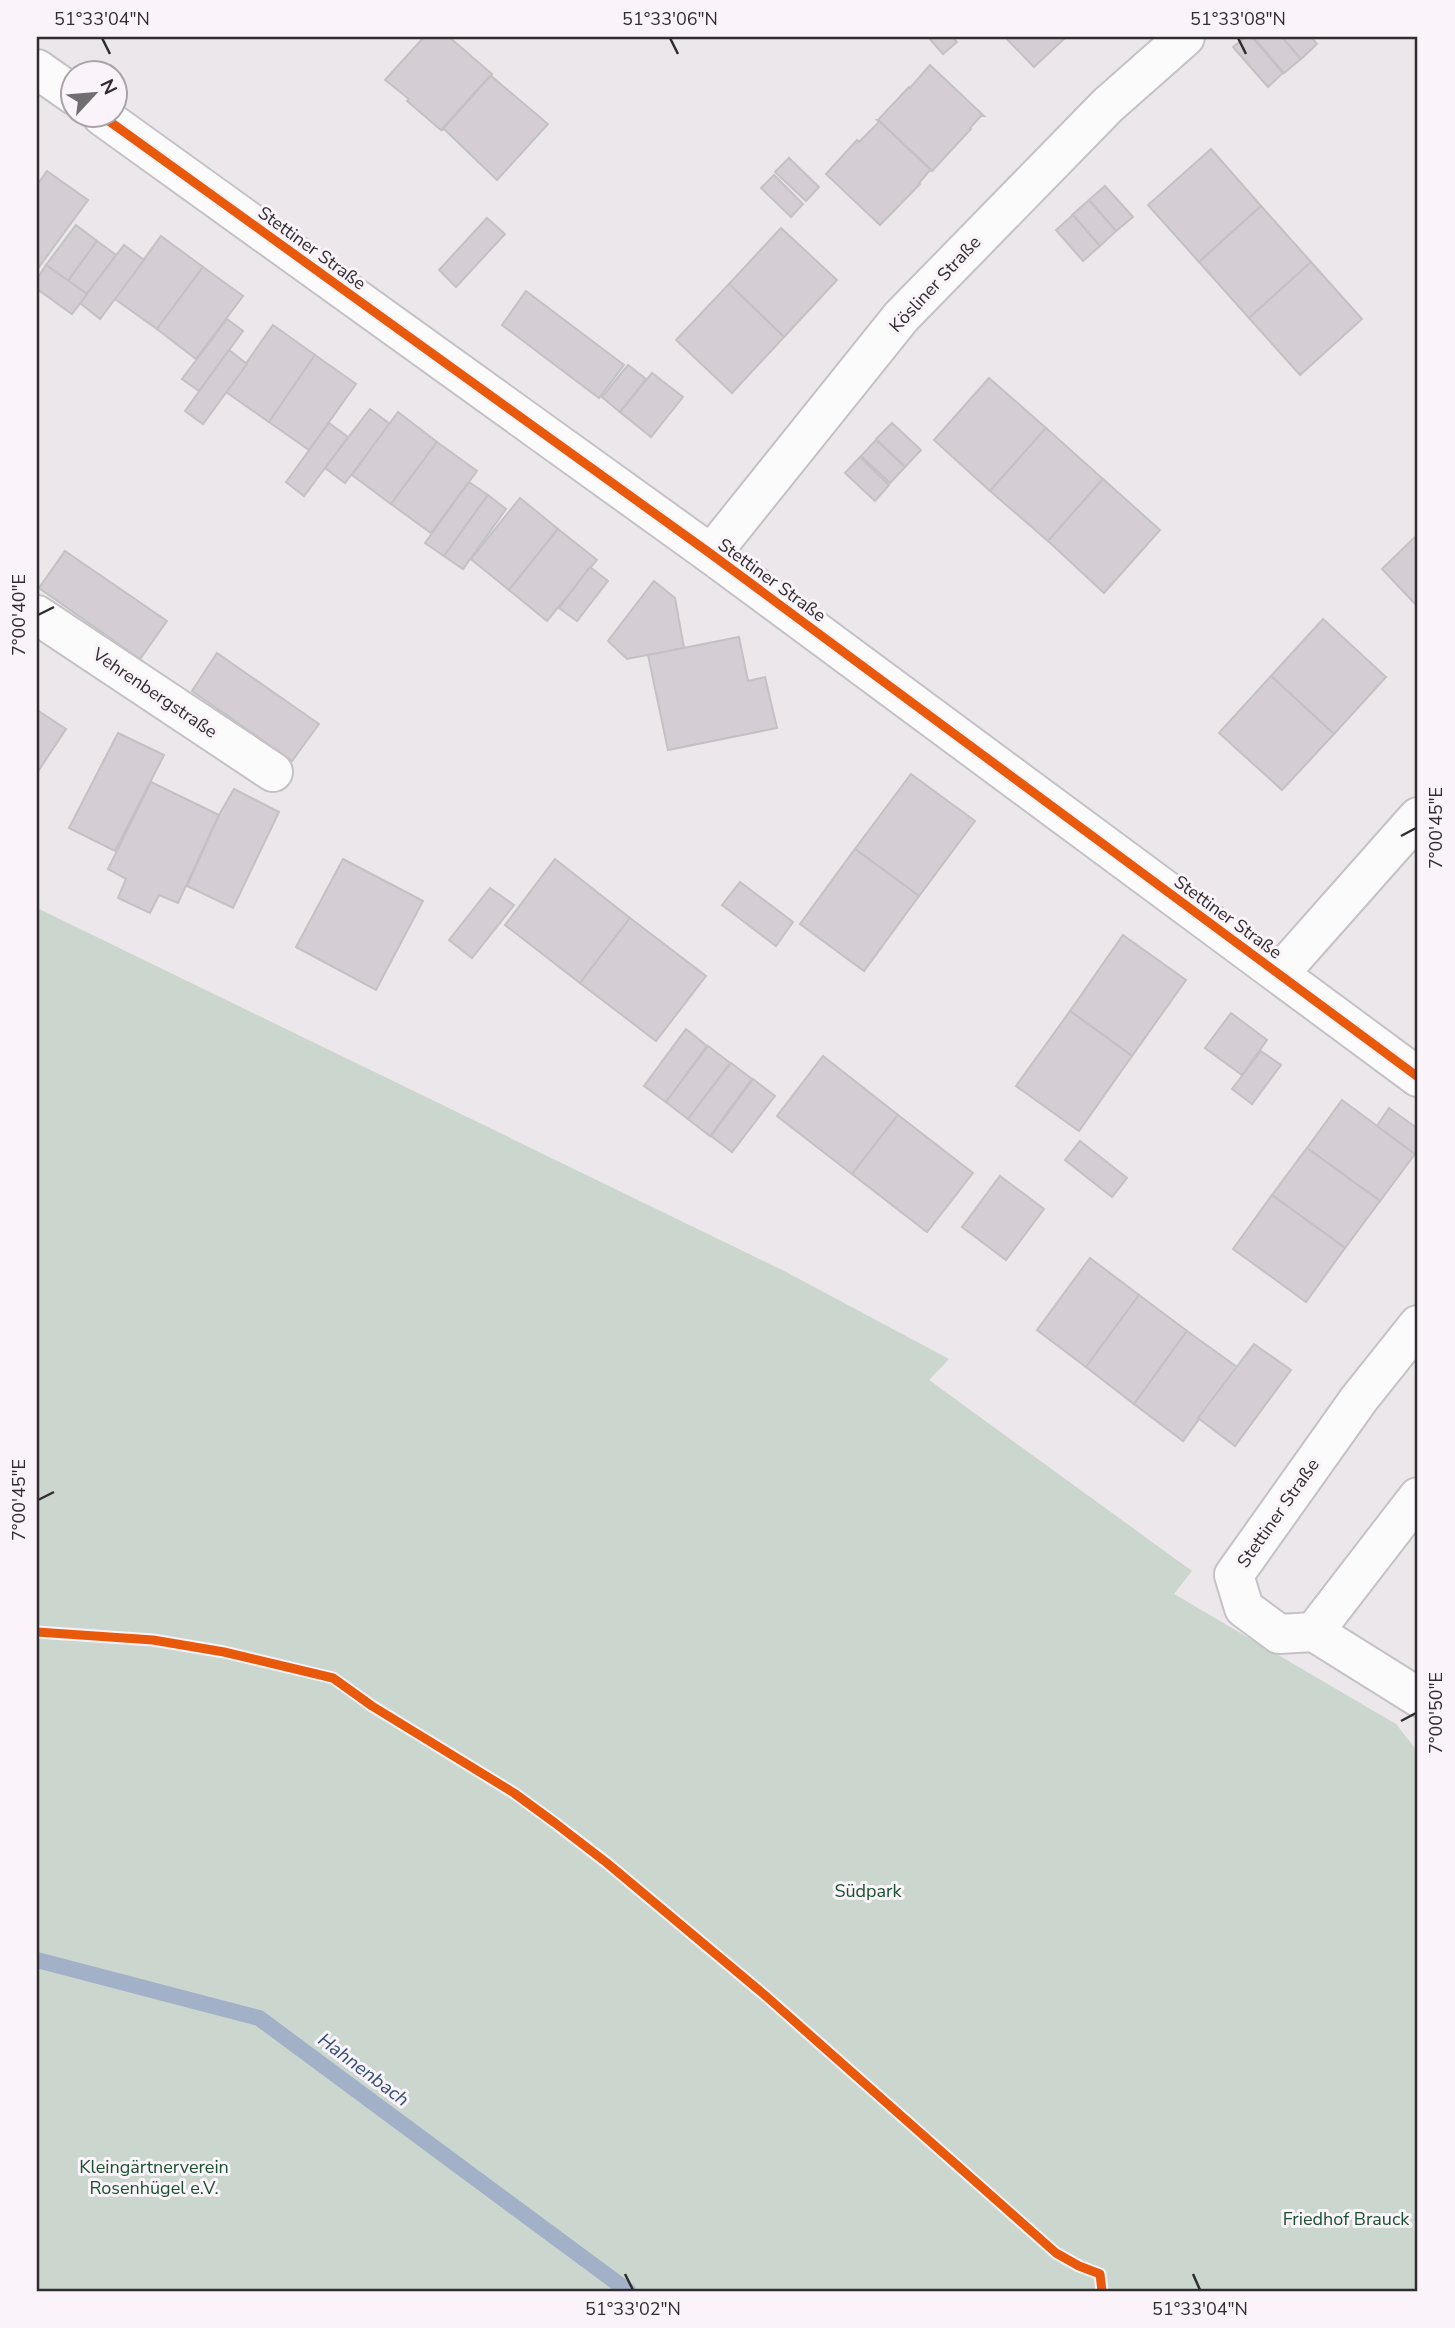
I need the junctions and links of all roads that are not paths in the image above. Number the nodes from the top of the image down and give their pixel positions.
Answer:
1 (1185, 37) edge
2 (37, 69) edge
3 (60, 85) edge
4 (121, 130) edge
5 (710, 554) junction
6 (37, 615) edge
7 (273, 772) dead end
8 (1418, 817) edge
9 (1279, 974) junction
10 (1418, 1077) edge
11 (1418, 1325) edge
12 (1418, 1497) edge
13 (1314, 1632) junction
14 (1418, 1697) edge

1 - 5 street, Kösliner Straße
2 - 3 street
4 - 5 street, Stettiner Straße
5 - 9 street, Stettiner Straße
6 - 7 street, Vehrenbergstraße
8 - 9 street
9 - 10 street, Stettiner Straße
11 - 13 street, Stettiner Straße
12 - 13 street
13 - 14 street

